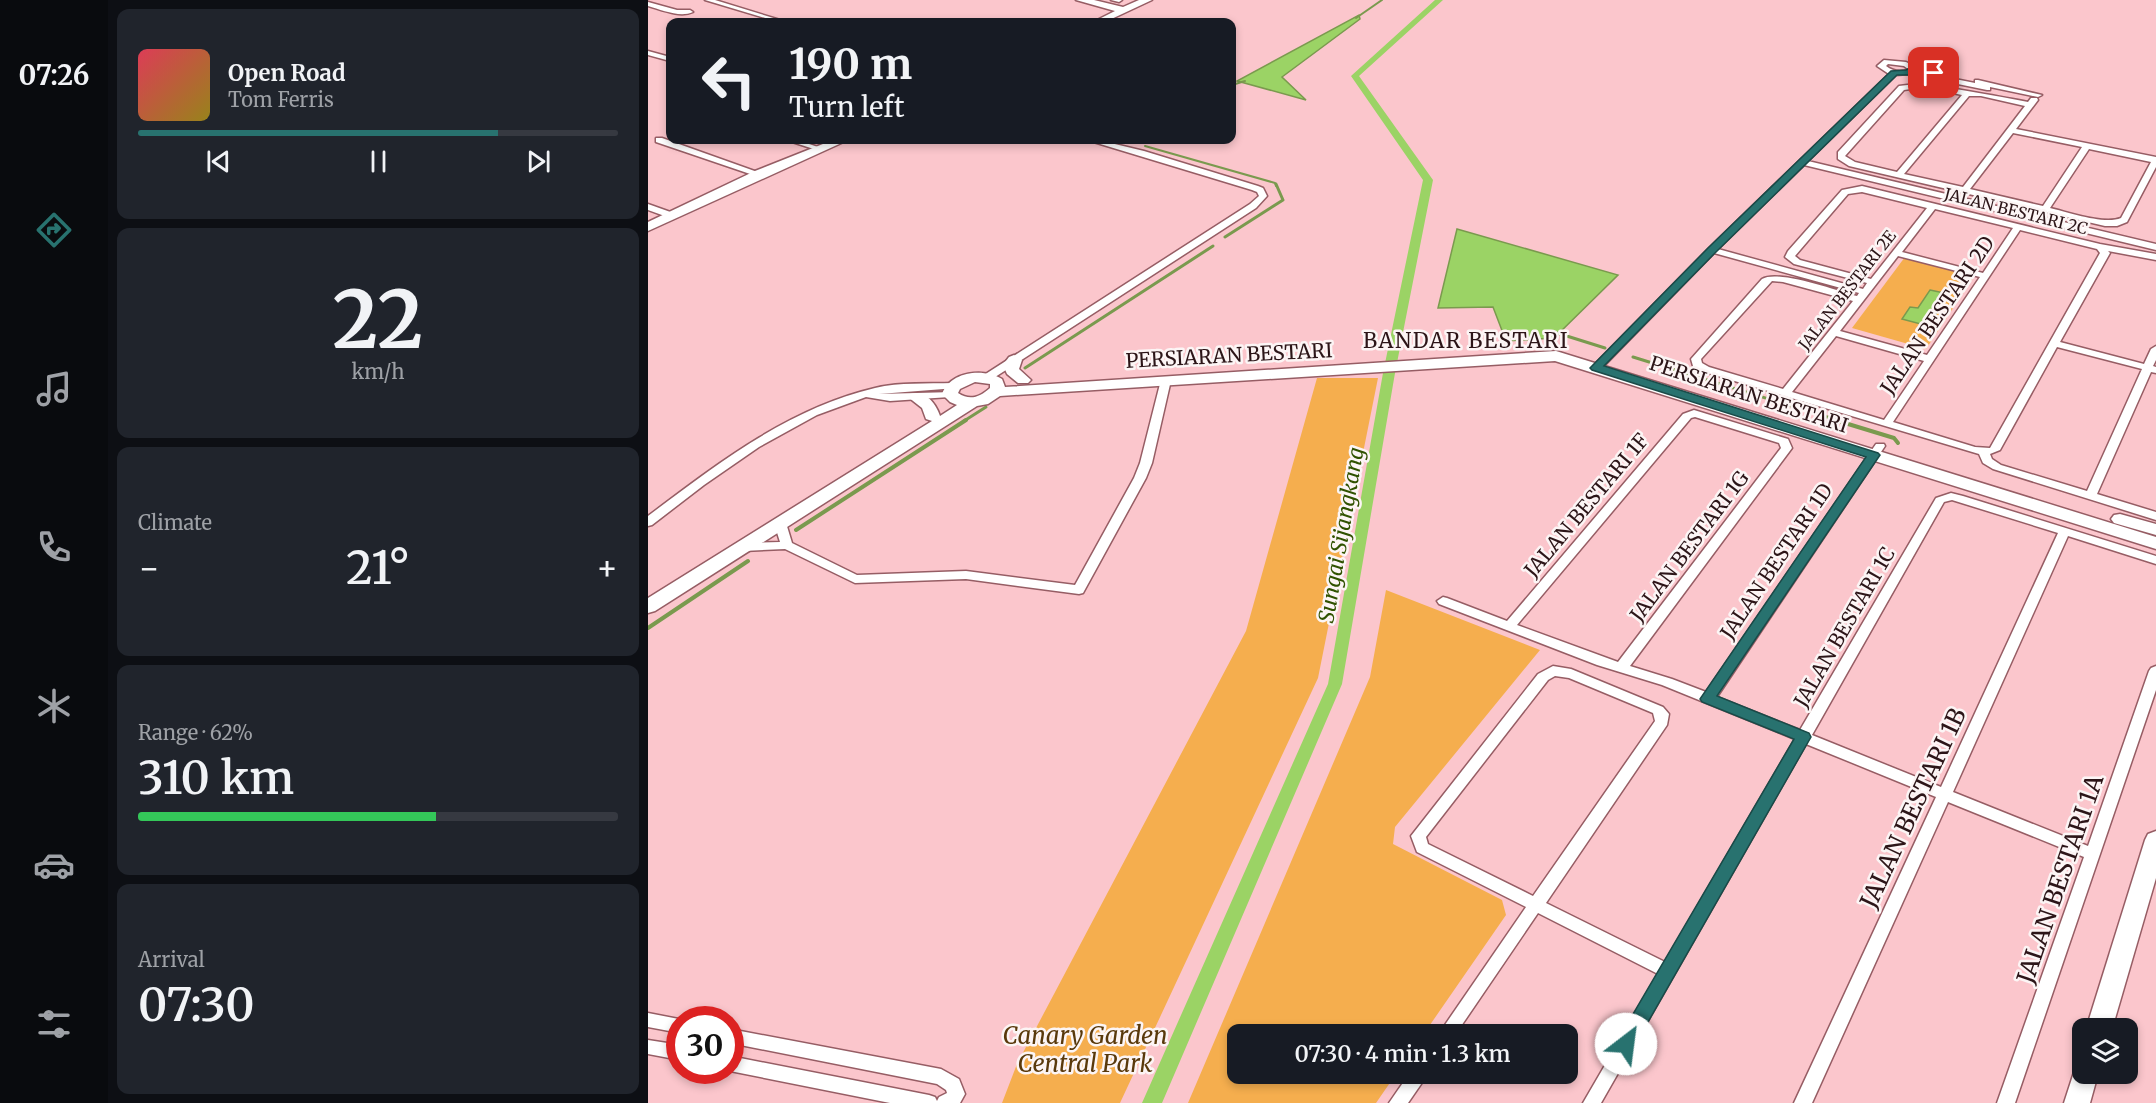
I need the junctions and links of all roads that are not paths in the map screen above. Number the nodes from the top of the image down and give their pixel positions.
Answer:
1 (708, 0) edge
2 (1081, 0) edge
3 (1114, 0) edge
4 (1119, 0) edge
5 (1147, 0) edge
6 (648, 4) edge
7 (1125, 10) junction
8 (690, 12) dead end
9 (770, 18) edge
10 (1107, 18) edge
11 (648, 53) edge
12 (666, 59) edge
13 (1911, 71) junction
14 (1894, 73) junction
15 (1967, 94) junction
16 (2036, 97) junction
17 (2011, 130) junction
18 (659, 140) dead end
19 (666, 142) edge
20 (671, 144) edge
21 (803, 144) edge
22 (832, 144) edge
23 (1107, 144) edge
24 (2086, 146) junction
25 (820, 149) junction
26 (2156, 160) edge
27 (1804, 164) junction
28 (759, 174) junction
29 (1899, 175) junction
30 (1965, 190) junction
31 (1933, 206) junction
32 (648, 207) edge
33 (2045, 209) junction
34 (673, 216) junction
35 (648, 227) edge
36 (2018, 227) junction
37 (2100, 247) junction
38 (2156, 247) edge
39 (1712, 250) junction
40 (1896, 253) junction
41 (2156, 257) edge
42 (1985, 276) junction
43 (1873, 282) junction
44 (1862, 296) junction
45 (1834, 332) junction
46 (2055, 343) junction
47 (2156, 349) edge
48 (1929, 359) junction
49 (1014, 360) junction
50 (1371, 363) junction
51 (1600, 364) junction
52 (2152, 369) edge
53 (1023, 380) junction
54 (1166, 380) junction
55 (994, 384) junction
56 (1786, 393) junction
57 (864, 395) junction
58 (959, 396) junction
59 (916, 397) junction
60 (932, 416) junction
61 (1887, 423) junction
62 (1787, 448) joint
63 (1877, 451) junction
64 (1984, 452) junction
65 (2090, 495) junction
66 (2156, 516) edge
67 (648, 522) edge
68 (780, 523) junction
69 (2156, 530) edge
70 (2065, 531) junction
71 (2156, 543) edge
72 (787, 545) junction
73 (743, 547) junction
74 (2156, 560) edge
75 (648, 595) edge
76 (1443, 601) dead end
77 (648, 607) edge
78 (1510, 625) junction
79 (1622, 668) junction
80 (2156, 671) edge
81 (1708, 699) junction
82 (1803, 737) junction
83 (1944, 795) junction
84 (2156, 840) edge
85 (2092, 854) junction
86 (1535, 906) junction
87 (1668, 971) junction
88 (2102, 1018) edge
89 (648, 1020) edge
90 (666, 1023) edge
91 (1454, 1024) edge
92 (744, 1039) edge
93 (648, 1047) edge
94 (666, 1050) edge
95 (744, 1066) edge
96 (1412, 1084) edge
97 (2082, 1084) edge
98 (929, 1103) edge
99 (945, 1103) edge
100 (1398, 1103) edge
101 (1592, 1103) edge
102 (1803, 1103) edge
103 (2006, 1103) edge
104 (2077, 1103) edge

1 - 9 street
2 - 7 street
3 - 4 street
5 - 7 street
6 - 8 street
7 - 10 street
11 - 12 street
13 - 14 street
13 - 14 street
13 - 16 street
14 - 27 street
15 - 16 street
15 - 29 street
15 - 29 street
16 - 17 street
17 - 24 street
17 - 30 street
18 - 19 street
20 - 28 street
21 - 25 street
22 - 25 street
23 - 49 street
24 - 26 street
24 - 33 street
25 - 28 street
26 - 33 street
27 - 38 street
27 - 39 street
28 - 34 street
29 - 30 street
30 - 33 street
31 - 36 street, JALAN BESTARI 2C
31 - 40 street, JALAN BESTARI 2E
31 - 43 street, JALAN BESTARI 2C
32 - 34 street
34 - 35 street
36 - 37 street, JALAN BESTARI 2C
36 - 42 street, JALAN BESTARI 2D
37 - 41 street
37 - 46 street, JALAN BESTARI 2C
39 - 44 street
39 - 51 street
40 - 42 street
40 - 43 street, JALAN BESTARI 2E
42 - 48 street, JALAN BESTARI 2D
43 - 44 street, JALAN BESTARI 2E
44 - 45 street, JALAN BESTARI 2E
44 - 56 street
45 - 48 street
45 - 56 street, JALAN BESTARI 2E
46 - 52 street
46 - 64 street, JALAN BESTARI 2C
47 - 52 street
48 - 61 street, JALAN BESTARI 2D
49 - 53 street
49 - 55 street
50 - 51 street, PERSIARAN BESTARI
50 - 53 street, PERSIARAN BESTARI
50 - 54 street, PERSIARAN BESTARI
51 - 63 street, PERSIARAN BESTARI
52 - 65 street
53 - 55 street, PERSIARAN BESTARI
54 - 55 street, PERSIARAN BESTARI
54 - 72 street
55 - 58 street
55 - 58 street
56 - 61 street
57 - 58 street
57 - 59 street
57 - 67 street
58 - 59 street
58 - 60 street
58 - 68 street
59 - 60 street
60 - 75 street
61 - 64 street
62 - 78 street, JALAN BESTARI 1F
62 - 79 street, JALAN BESTARI 1G
63 - 69 street, PERSIARAN BESTARI
63 - 71 street, PERSIARAN BESTARI
63 - 81 street, JALAN BESTARI 1D
64 - 65 street
65 - 66 street
68 - 72 street
68 - 73 street
70 - 74 street
70 - 82 street, JALAN BESTARI 1C
70 - 83 street, JALAN BESTARI 1B
72 - 73 street
73 - 77 street
76 - 78 street
78 - 79 street
79 - 81 street
80 - 85 street, JALAN BESTARI 1A
81 - 82 street
82 - 83 street
82 - 87 street, JALAN BESTARI 1C
83 - 85 street
83 - 102 street, JALAN BESTARI 1B
84 - 88 street
85 - 103 street, JALAN BESTARI 1A
86 - 86 street
86 - 87 street
86 - 91 street
87 - 101 street, JALAN BESTARI 1C
89 - 90 street
92 - 99 street
93 - 94 street
95 - 98 street
96 - 100 street
97 - 104 street

